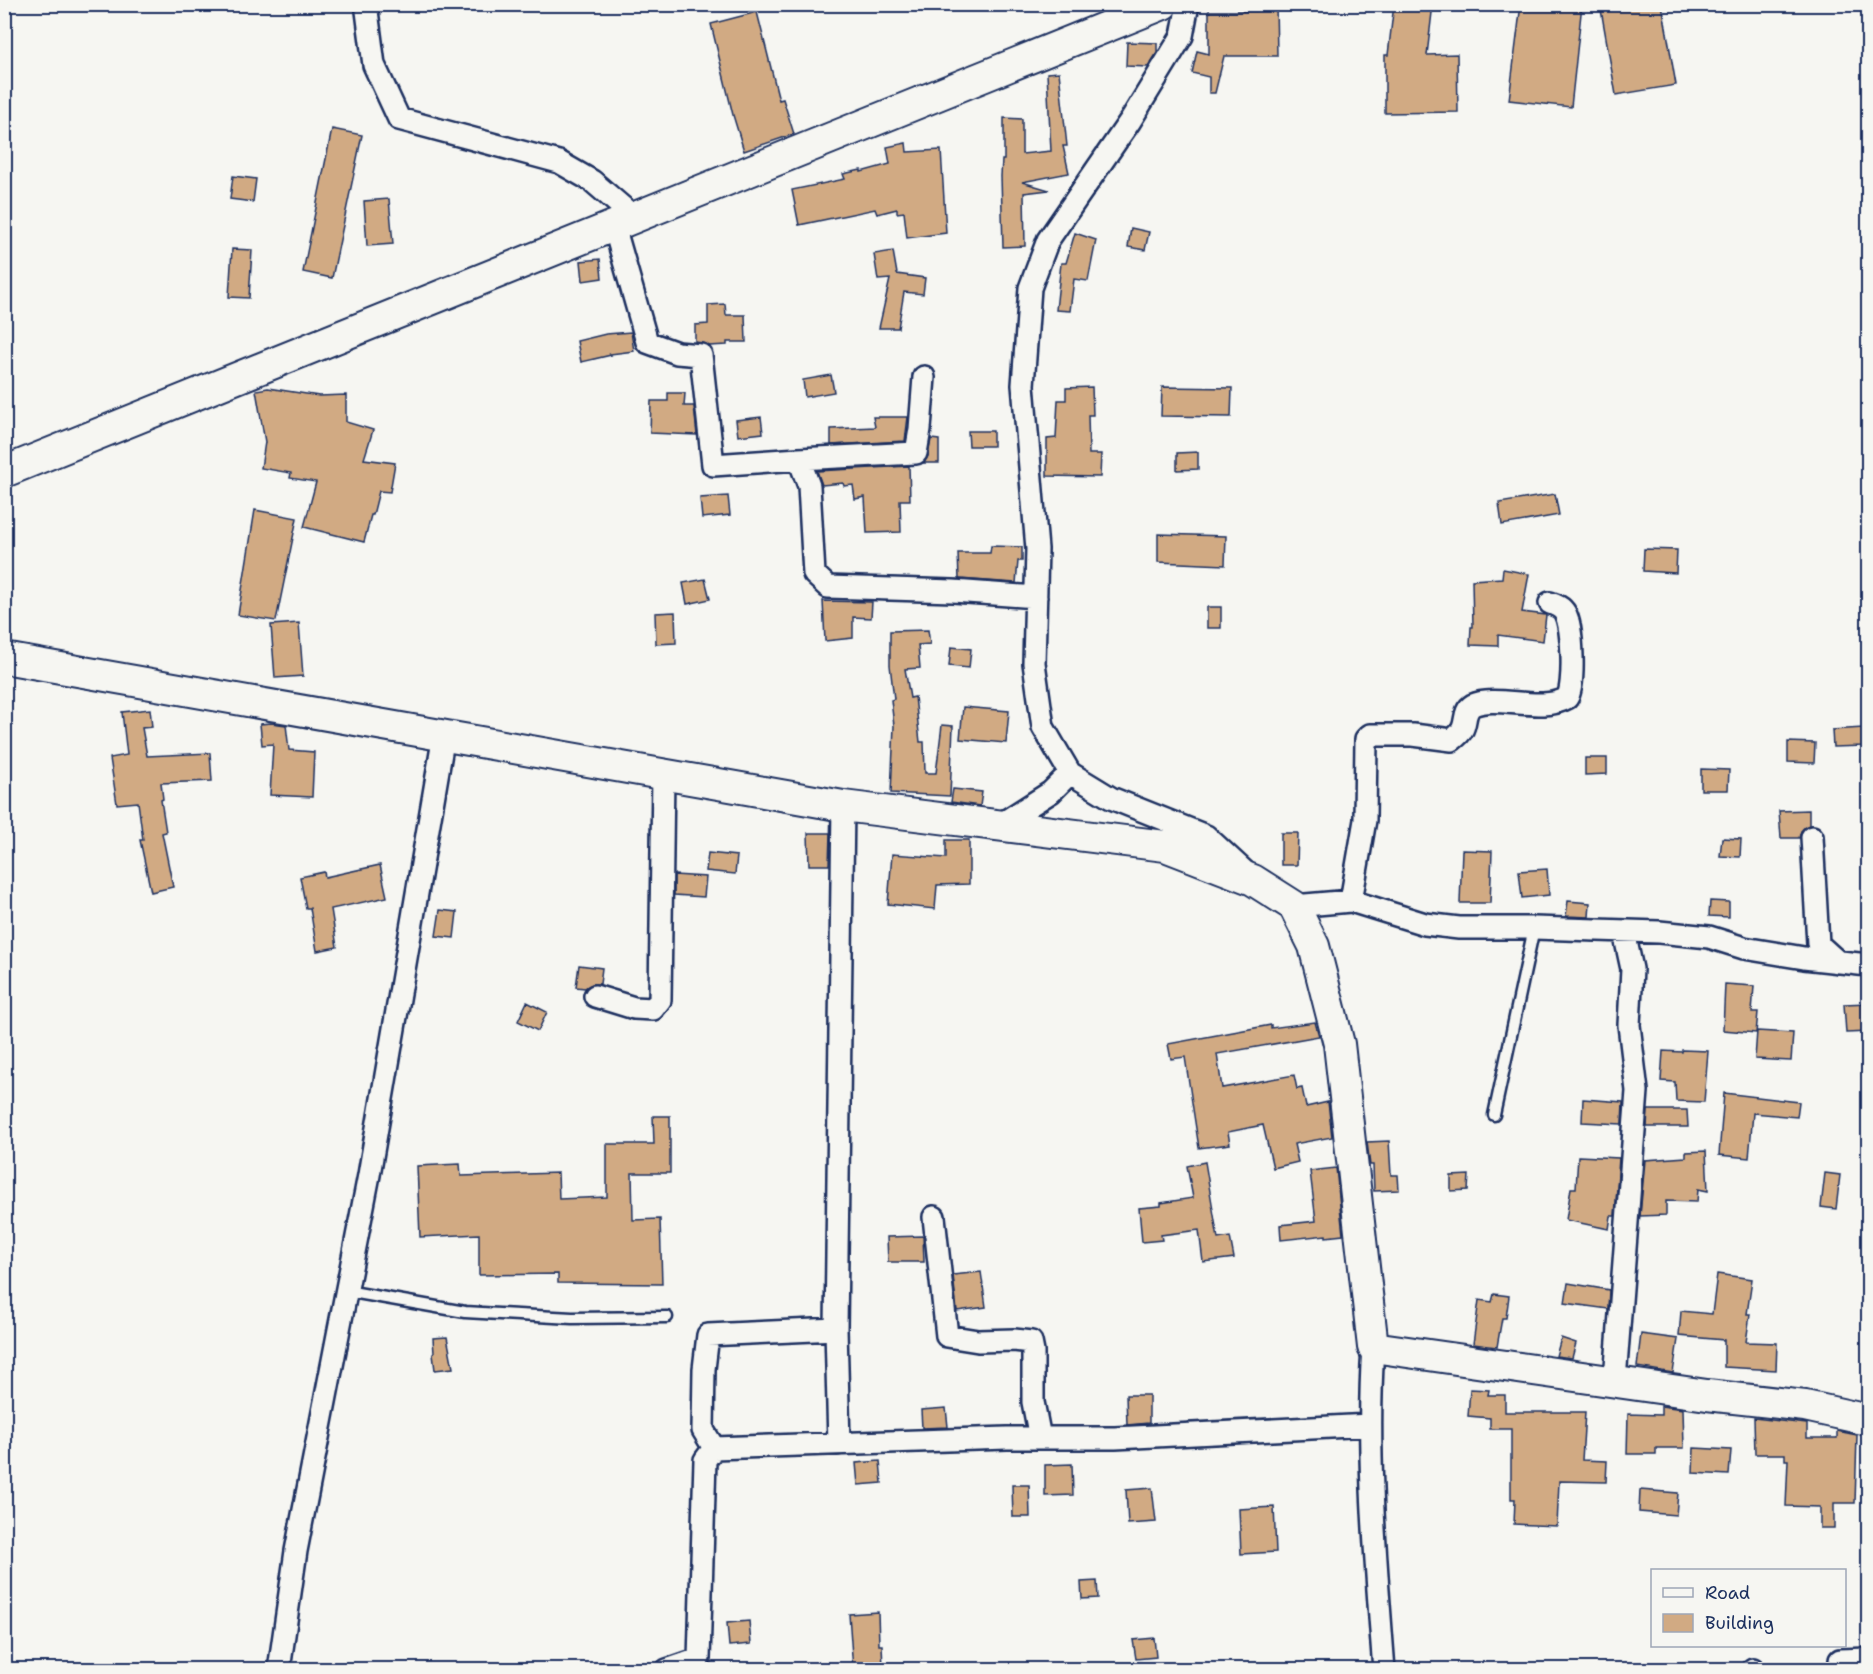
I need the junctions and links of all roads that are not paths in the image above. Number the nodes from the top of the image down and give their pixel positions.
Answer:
1 (369, 4) edge
2 (1163, 4) edge
3 (1188, 4) edge
4 (1129, 10) edge
5 (625, 222) junction
6 (924, 377) dead end
7 (799, 459) junction
8 (4, 472) edge
9 (1036, 597) junction
10 (1550, 603) dead end
11 (4, 658) edge
12 (444, 735) junction
13 (1070, 773) junction
14 (663, 774) junction
15 (843, 806) junction
16 (1001, 825) junction
17 (1812, 837) dead end
18 (1253, 880) junction
19 (1351, 901) junction
20 (1294, 906) junction
21 (1534, 928) junction
22 (1624, 932) junction
23 (1838, 962) junction
24 (1869, 965) edge
25 (595, 996) dead end
26 (1494, 1115) dead end
27 (934, 1217) dead end
28 (346, 1291) junction
29 (667, 1317) dead end
30 (836, 1329) junction
31 (1373, 1347) junction
32 (1615, 1380) junction
33 (1869, 1420) edge
34 (1370, 1425) junction
35 (1040, 1438) junction
36 (838, 1444) junction
37 (714, 1448) junction
38 (1869, 1659) edge
39 (693, 1666) edge
40 (279, 1670) edge
41 (668, 1670) edge
42 (1384, 1670) edge
43 (1840, 1670) edge

1 - 5 street
2 - 4 main road
3 - 9 street
4 - 5 main road
5 - 7 street
5 - 8 main road
6 - 7 street
7 - 9 street
9 - 13 street
10 - 19 street
11 - 12 main road
12 - 14 main road
12 - 28 street
13 - 16 street
13 - 18 street
14 - 15 main road
14 - 25 street
15 - 16 main road
15 - 30 street
16 - 18 main road
17 - 23 street
18 - 20 main road
19 - 20 street
19 - 21 street
20 - 31 main road
21 - 22 street
21 - 26 lane
22 - 23 street
22 - 32 street
23 - 24 street
27 - 35 street
28 - 29 lane
28 - 40 street
30 - 36 street
30 - 37 street
31 - 32 main road
31 - 34 street
32 - 33 main road
34 - 35 street
34 - 42 street
35 - 36 street
36 - 37 street
37 - 39 street
38 - 43 street
39 - 41 street

